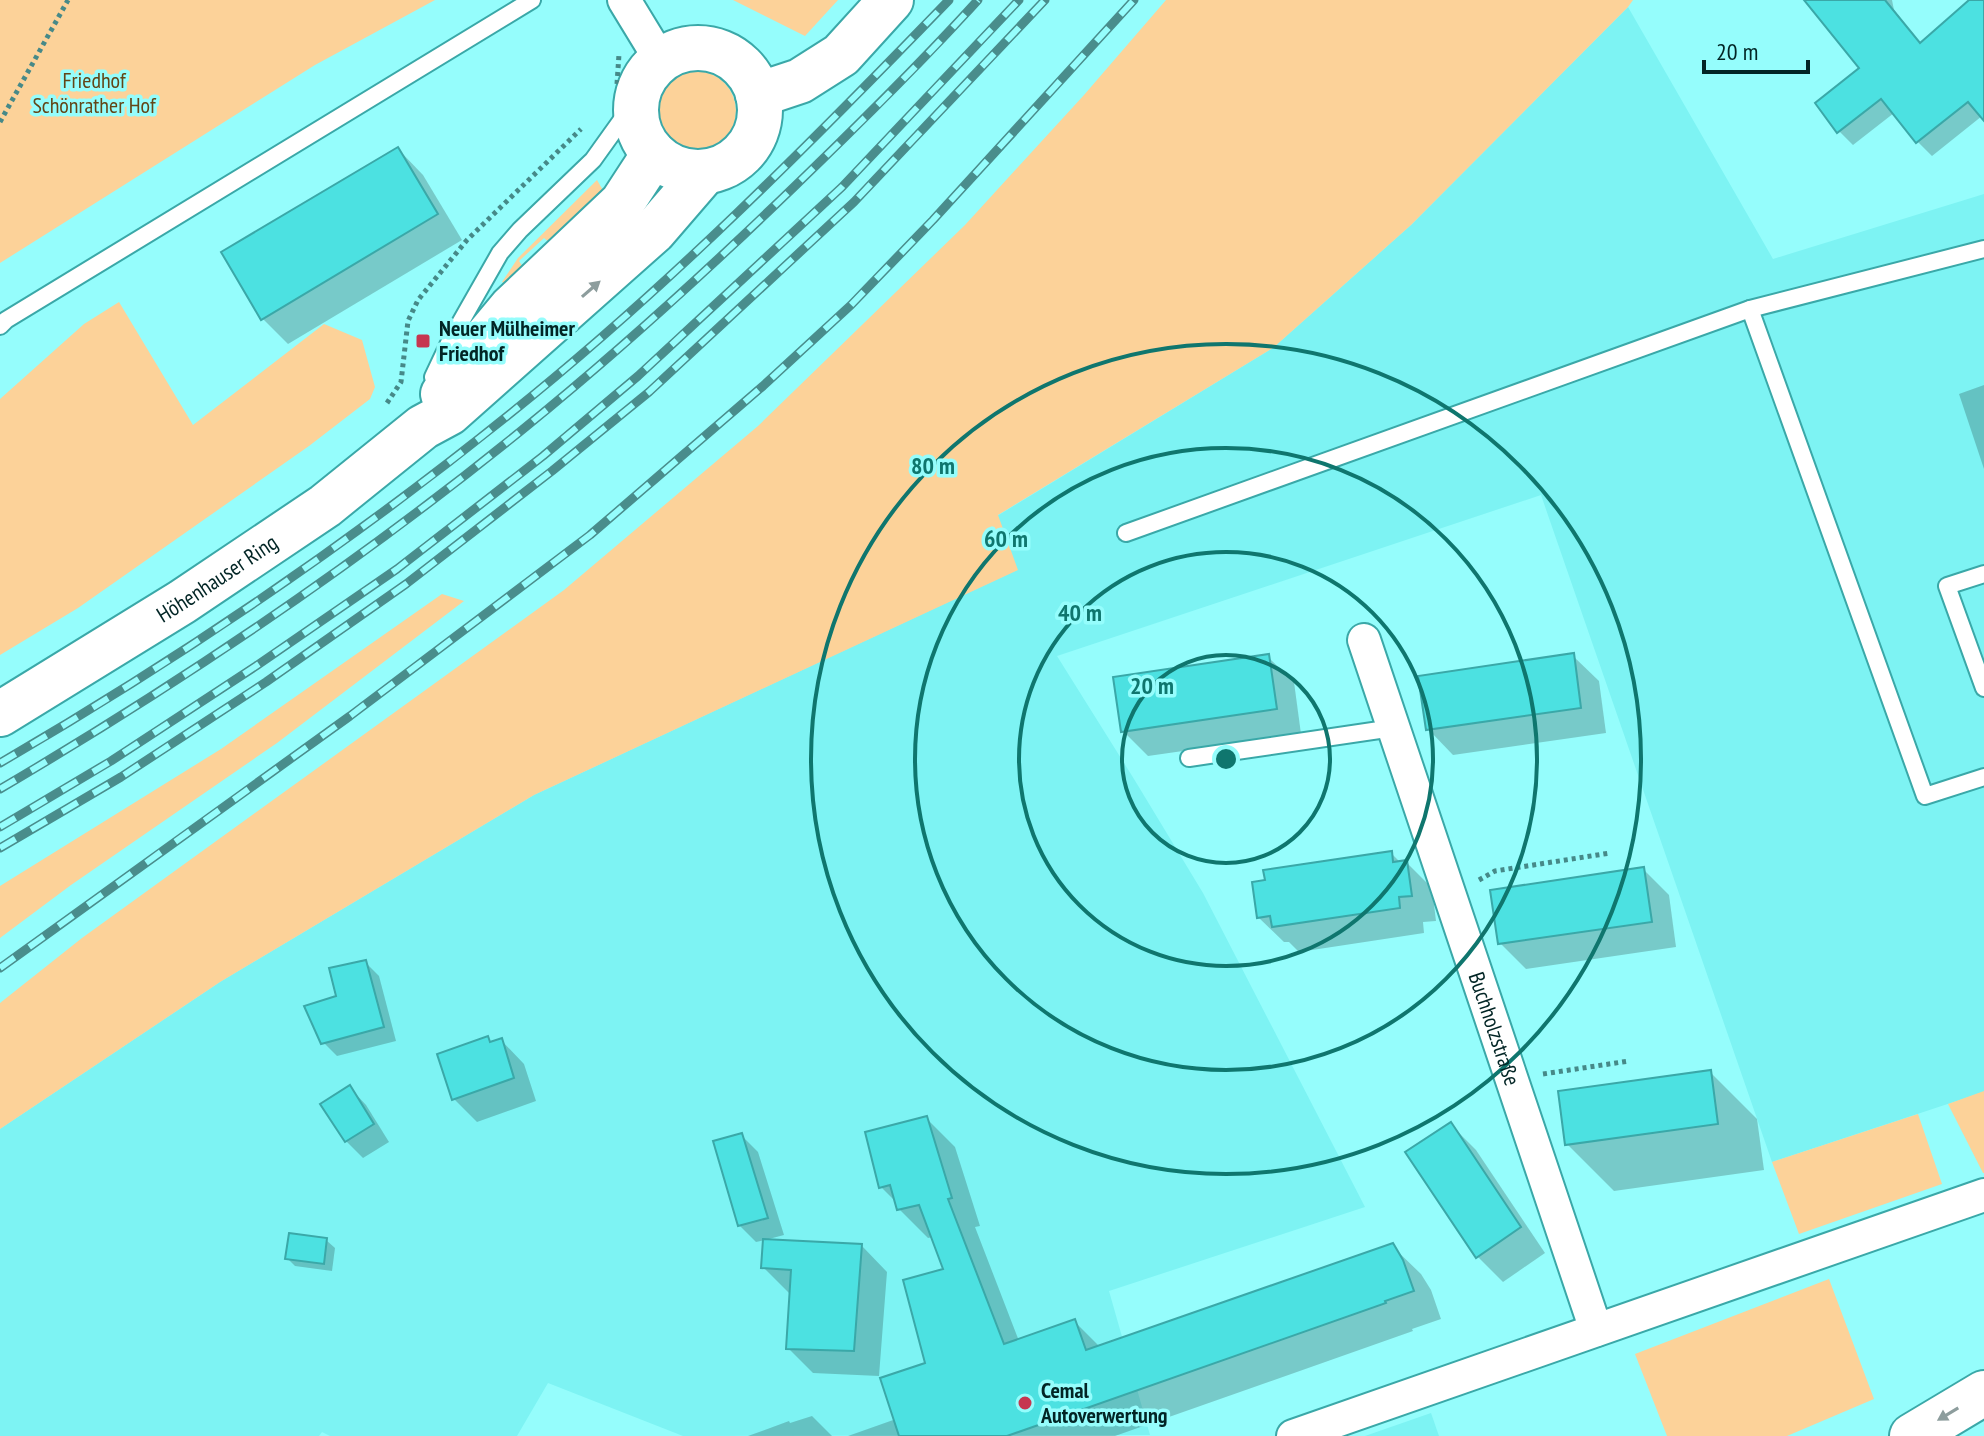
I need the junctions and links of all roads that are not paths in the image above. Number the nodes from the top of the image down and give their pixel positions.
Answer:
1 (532, 0) edge
2 (891, 0) edge
3 (631, 10) edge
4 (660, 59) junction
5 (626, 93) junction
6 (758, 95) junction
7 (654, 154) junction
8 (704, 173) junction
9 (1984, 249) edge
10 (1750, 309) junction
11 (0, 326) edge
12 (425, 408) junction
13 (1126, 533) dead end
14 (1984, 574) edge
15 (1364, 640) dead end
16 (1984, 688) edge
17 (0, 714) edge
18 (1393, 728) junction
19 (1189, 758) dead end
20 (1984, 777) edge
21 (1984, 1195) edge
22 (1596, 1330) junction
23 (1984, 1393) edge
24 (1293, 1436) edge
25 (1912, 1436) edge

1 - 11 lane
2 - 6 street
3 - 4 street
4 - 5 street
4 - 6 street
5 - 7 street
5 - 12 lane
6 - 8 street, Höhenhauser Ring
7 - 8 street
7 - 12 street, Höhenhauser Ring
12 -> 8 street, Höhenhauser Ring
9 - 10 lane
10 - 13 lane
10 - 20 lane
12 - 17 street, Höhenhauser Ring
14 - 16 lane
15 - 18 street, Buchholzstraße
18 - 19 lane
18 - 22 street, Buchholzstraße
21 - 22 street
22 - 24 street
23 -> 25 street

